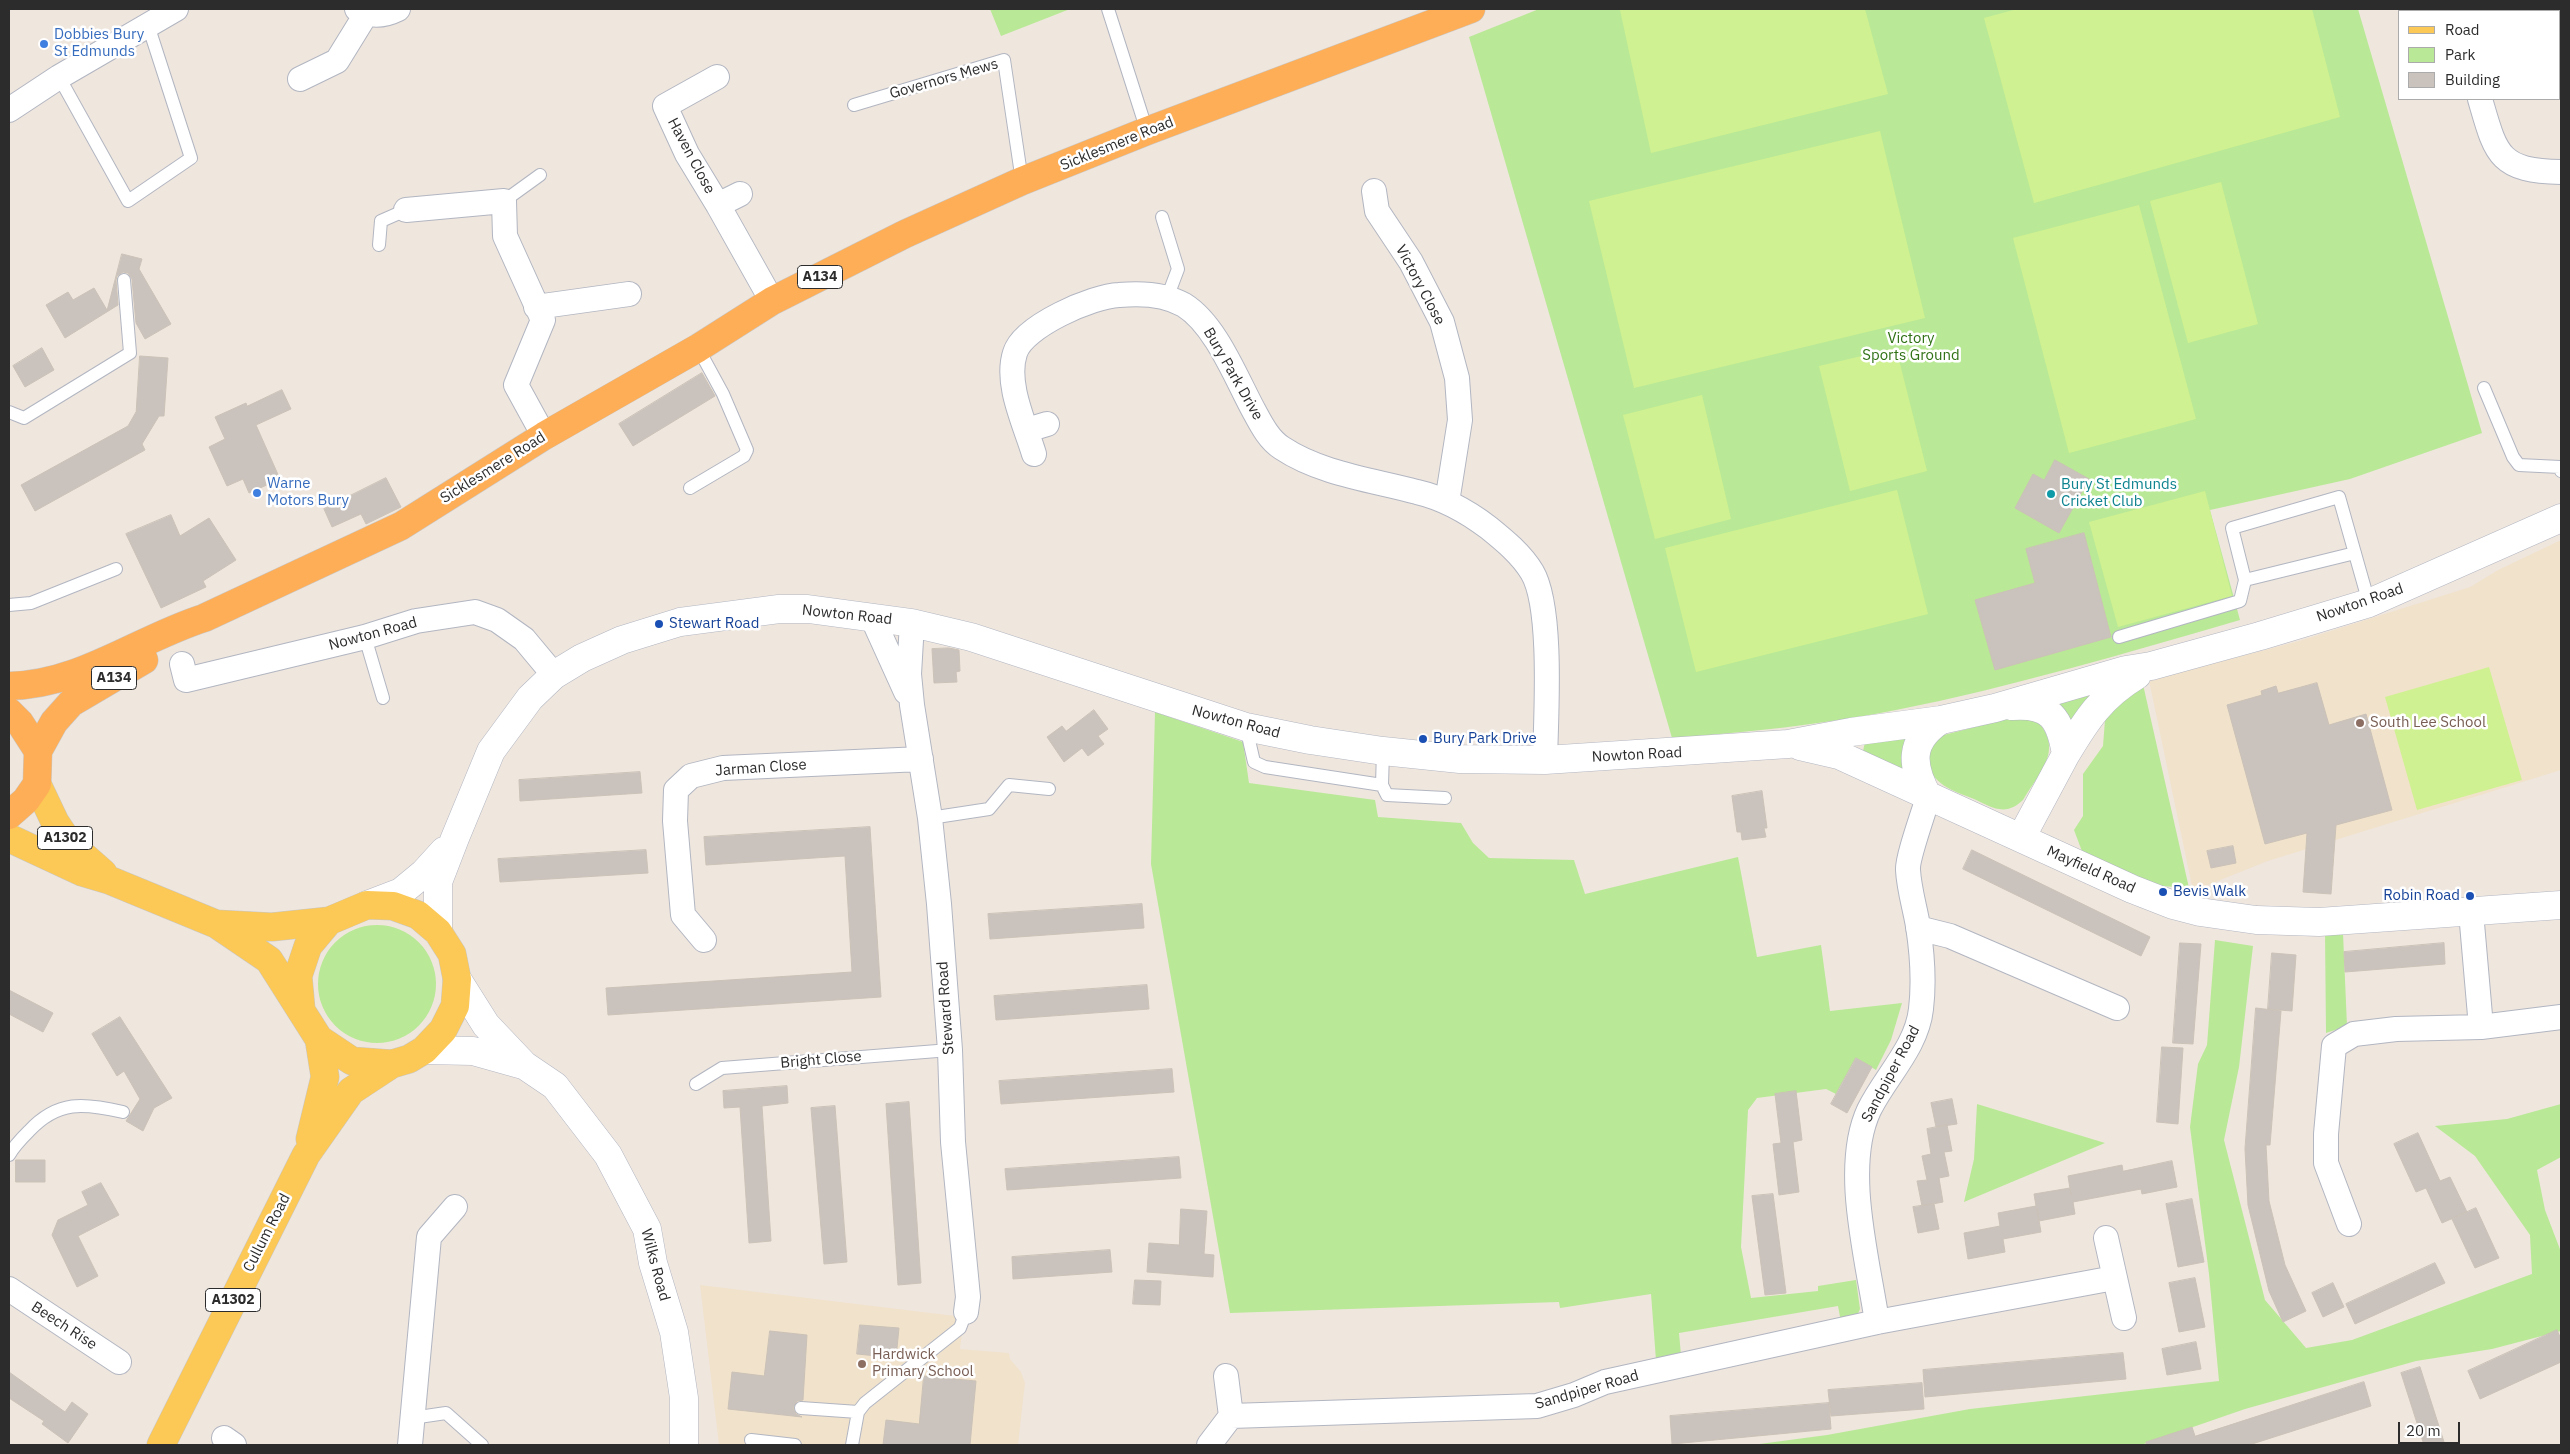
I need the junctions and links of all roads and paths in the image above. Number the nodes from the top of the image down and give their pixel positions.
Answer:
1 (176, 9) edge
2 (398, 9) edge
3 (1108, 9) edge
4 (1471, 9) edge
5 (361, 12) edge
6 (148, 25) junction
7 (59, 77) junction
8 (717, 77) dead end
9 (300, 79) dead end
10 (2480, 100) edge
11 (854, 105) dead end
12 (9, 110) edge
13 (1147, 131) junction
14 (2561, 172) edge
15 (540, 175) dead end
16 (1022, 181) junction
17 (1374, 191) dead end
18 (740, 194) dead end
19 (504, 202) junction
20 (718, 205) junction
21 (406, 210) joint
22 (1162, 217) dead end
23 (379, 245) dead end
24 (124, 280) dead end
25 (630, 294) dead end
26 (1167, 298) junction
27 (772, 301) junction
28 (536, 307) junction
29 (698, 348) junction
30 (2484, 388) dead end
31 (9, 412) edge
32 (544, 436) junction
33 (1034, 454) dead end
34 (2561, 471) edge
35 (690, 488) dead end
36 (1446, 502) junction
37 (2561, 518) edge
38 (2355, 553) junction
39 (116, 568) dead end
40 (2245, 580) junction
41 (2369, 603) junction
42 (9, 605) edge
43 (872, 617) junction
44 (204, 618) junction
45 (912, 623) junction
46 (365, 637) junction
47 (2119, 637) dead end
48 (182, 664) dead end
49 (2151, 666) junction
50 (554, 675) junction
51 (9, 686) edge
52 (383, 698) dead end
53 (912, 705) junction
54 (1995, 708) junction
55 (9, 712) edge
56 (1940, 720) junction
57 (1246, 727) junction
58 (1788, 744) junction
59 (38, 751) junction
60 (1383, 751) junction
61 (2066, 754) junction
62 (921, 759) junction
63 (1545, 760) junction
64 (36, 784) junction
65 (1382, 785) junction
66 (1049, 789) dead end
67 (1928, 797) junction
68 (1445, 798) dead end
69 (9, 816) edge
70 (930, 818) junction
71 (9, 838) edge
72 (454, 838) junction
73 (2021, 838) junction
74 (109, 880) junction
75 (367, 905) junction
76 (2561, 905) edge
77 (2471, 912) junction
78 (329, 921) junction
79 (216, 924) junction
80 (1918, 928) junction
81 (438, 932) junction
82 (704, 940) dead end
83 (457, 978) junction
84 (301, 1008) junction
85 (2117, 1008) dead end
86 (2561, 1017) edge
87 (2481, 1027) junction
88 (319, 1039) junction
89 (424, 1050) junction
90 (950, 1050) junction
91 (392, 1064) junction
92 (524, 1065) junction
93 (696, 1084) dead end
94 (123, 1112) dead end
95 (9, 1155) edge
96 (306, 1155) junction
97 (455, 1206) dead end
98 (2349, 1224) dead end
99 (2106, 1238) dead end
100 (2114, 1278) junction
101 (9, 1289) edge
102 (966, 1312) joint
103 (2124, 1318) dead end
104 (1877, 1322) junction
105 (119, 1362) dead end
106 (1226, 1376) dead end
107 (801, 1408) dead end
108 (858, 1412) junction
109 (1231, 1416) junction
110 (412, 1418) junction
111 (751, 1440) dead end
112 (160, 1445) edge
113 (410, 1445) edge
114 (482, 1445) edge
115 (684, 1445) edge
116 (795, 1445) edge
117 (852, 1445) edge
118 (1209, 1445) edge

1 - 6 street
2 - 5 street
3 - 13 lane
4 - 13 highway, Sicklesmere Road / A134
5 - 9 street
6 - 7 street
6 - 7 lane
7 - 12 street
8 - 20 street, Haven Close
10 - 14 street
11 - 16 lane, Governors Mews
13 - 16 highway, Sicklesmere Road / A134
15 - 19 lane
16 - 27 highway, Sicklesmere Road / A134
17 - 36 street, Victory Close
18 - 20 street
19 - 21 street
19 - 28 street
20 - 27 street
21 - 23 lane
22 - 26 lane
24 - 31 lane
25 - 28 street
26 - 33 street, Bury Park Drive
26 - 36 street, Bury Park Drive
27 - 29 highway, Sicklesmere Road / A134
28 - 32 street
29 - 32 highway, Sicklesmere Road / A134
29 - 35 lane
30 - 34 lane
32 - 44 highway, Sicklesmere Road / A134
36 - 63 street, Bury Park Drive
37 - 41 street, Nowton Road
38 - 40 lane
38 - 40 lane
38 - 41 lane
39 - 42 lane
40 - 47 lane
41 - 49 street, Nowton Road
43 - 45 street, Nowton Road
43 - 50 street, Nowton Road
43 - 53 street, Steward Road
44 - 51 highway, Sicklesmere Road / A134
44 - 59 highway, Sicklesmere Road / A134
45 - 53 street, Steward Road
45 - 57 street, Nowton Road
46 - 48 street, Nowton Road
46 - 50 street, Nowton Road
46 - 52 lane
49 - 54 street, Nowton Road
49 - 61 street, Nowton Road
50 - 72 street, Nowton Road
53 - 62 street, Steward Road
54 - 56 street, Nowton Road
54 - 61 street, Nowton Road
55 - 59 highway
56 - 58 street, Nowton Road
56 - 67 street
57 - 60 street, Nowton Road
57 - 65 lane
58 - 63 street, Nowton Road
58 - 67 street, Mayfield Road
59 - 64 highway
60 - 63 street, Nowton Road
60 - 65 lane
61 - 73 street, Nowton Road
62 - 70 street, Steward Road
62 - 82 street, Jarman Close
64 - 69 highway
64 - 74 main road, A1302
65 - 68 lane
66 - 70 lane
67 - 73 street, Mayfield Road
67 - 80 street, Sandpiper Road
70 - 90 street, Steward Road
71 - 74 main road, A1302
72 - 75 street, Nowton Road
72 - 81 street, Nowton Road
73 - 77 street, Mayfield Road
74 - 79 main road, A1302
75 - 78 main road
75 - 81 main road
76 - 77 street, Mayfield Road
77 - 87 street
78 - 79 main road, A1302
78 - 84 main road
79 - 84 main road, A1302
80 - 85 street
80 - 104 street, Sandpiper Road
81 - 83 main road
83 - 89 main road
83 - 92 street, Wilks Road
84 - 88 main road
86 - 87 street
87 - 98 street
88 - 91 main road
88 - 96 main road, Cullum Road / A1302
89 - 91 main road
89 - 92 street, Wilks Road
90 - 93 lane, Bright Close
90 - 102 street, Steward Road
91 - 96 main road, Cullum Road / A1302
92 - 115 street, Wilks Road
94 - 95 lane
96 - 112 main road, Cullum Road / A1302
97 - 110 street
99 - 100 street
100 - 103 street
100 - 104 street, Sandpiper Road
101 - 105 street, Beech Rise
102 - 108 lane
104 - 109 street, Sandpiper Road
106 - 109 street
107 - 108 lane
108 - 117 lane
109 - 118 street
110 - 113 street
110 - 114 lane
111 - 116 lane

